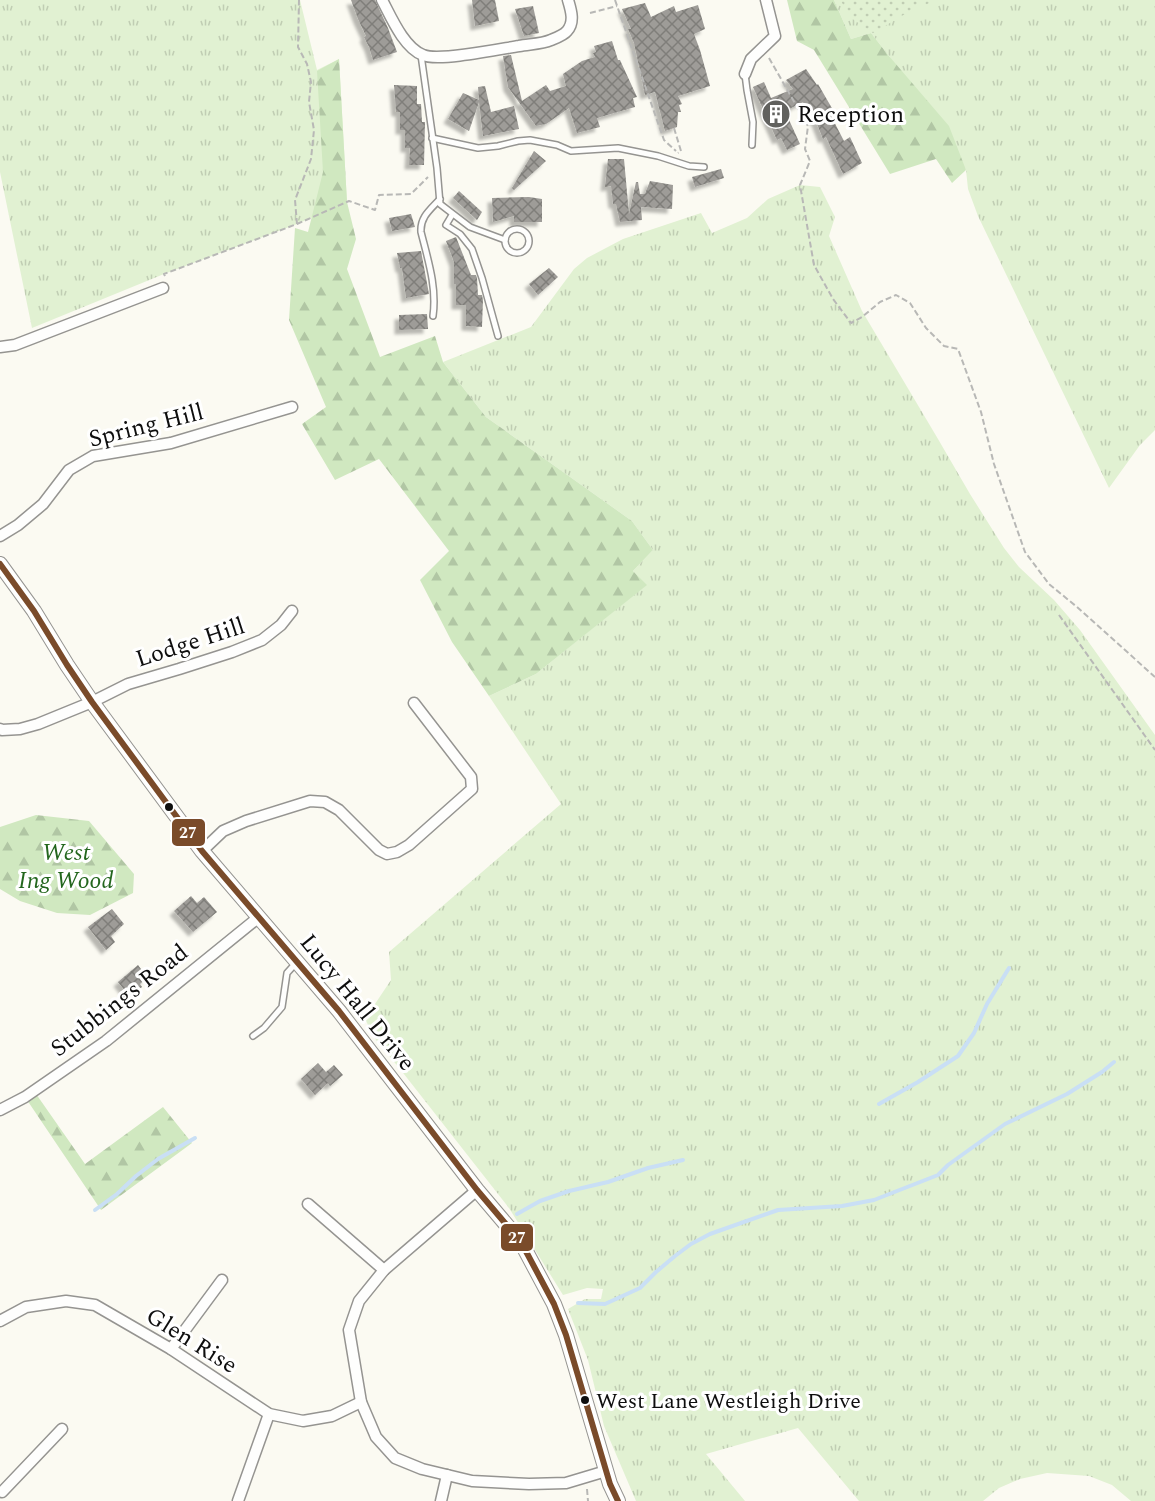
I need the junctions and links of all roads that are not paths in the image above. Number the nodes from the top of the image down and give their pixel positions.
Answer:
1 (382, 0) edge
2 (568, 0) edge
3 (766, 0) edge
4 (422, 55) junction
5 (745, 74) joint
6 (432, 138) junction
7 (752, 145) dead end
8 (704, 167) dead end
9 (440, 199) junction
10 (452, 215) junction
11 (505, 240) junction
12 (163, 288) road end
13 (433, 316) dead end
14 (498, 336) dead end
15 (0, 347) edge
16 (292, 407) dead end
17 (0, 536) edge
18 (0, 564) edge
19 (292, 611) dead end
20 (93, 702) junction
21 (414, 703) dead end
22 (0, 729) edge
23 (202, 851) junction
24 (259, 917) junction
25 (297, 961) junction
26 (253, 1036) dead end
27 (0, 1110) edge
28 (477, 1190) junction
29 (308, 1204) dead end
30 (384, 1270) junction
31 (222, 1280) dead end
32 (0, 1322) edge
33 (171, 1349) junction
34 (361, 1402) junction
35 (269, 1414) junction
36 (62, 1429) dead end
37 (606, 1471) junction
38 (447, 1475) junction
39 (1, 1491) edge
40 (10, 1501) edge
41 (238, 1501) edge
42 (441, 1501) edge
43 (618, 1501) edge

1 - 4 street
2 - 4 street
3 - 5 street
4 - 6 lane
5 - 7 lane
6 - 8 lane
6 - 9 lane
9 - 10 lane
9 - 13 lane
10 - 11 lane
10 - 14 lane
11 - 11 lane
12 - 15 street
16 - 17 street, Spring Hill
18 - 20 street, Lucy Hall Drive
19 - 20 street, Lodge Hill
20 - 22 street, Lodge Hill
20 - 23 street, Lucy Hall Drive
21 - 23 street
23 - 24 street, Lucy Hall Drive
24 - 25 street, Lucy Hall Drive
24 - 27 street, Stubbings Road
25 - 26 lane
25 - 28 street, Lucy Hall Drive
28 - 30 street
28 - 37 street, Lucy Hall Drive
29 - 30 street
30 - 34 street
31 - 33 street
32 - 33 street, Glen Rise
33 - 35 street, Glen Rise
34 - 35 street, Glen Rise
34 - 38 street
35 - 41 street
36 - 39 street
37 - 38 street
37 - 43 street, Lucy Hall Drive
38 - 42 street
39 - 40 street

